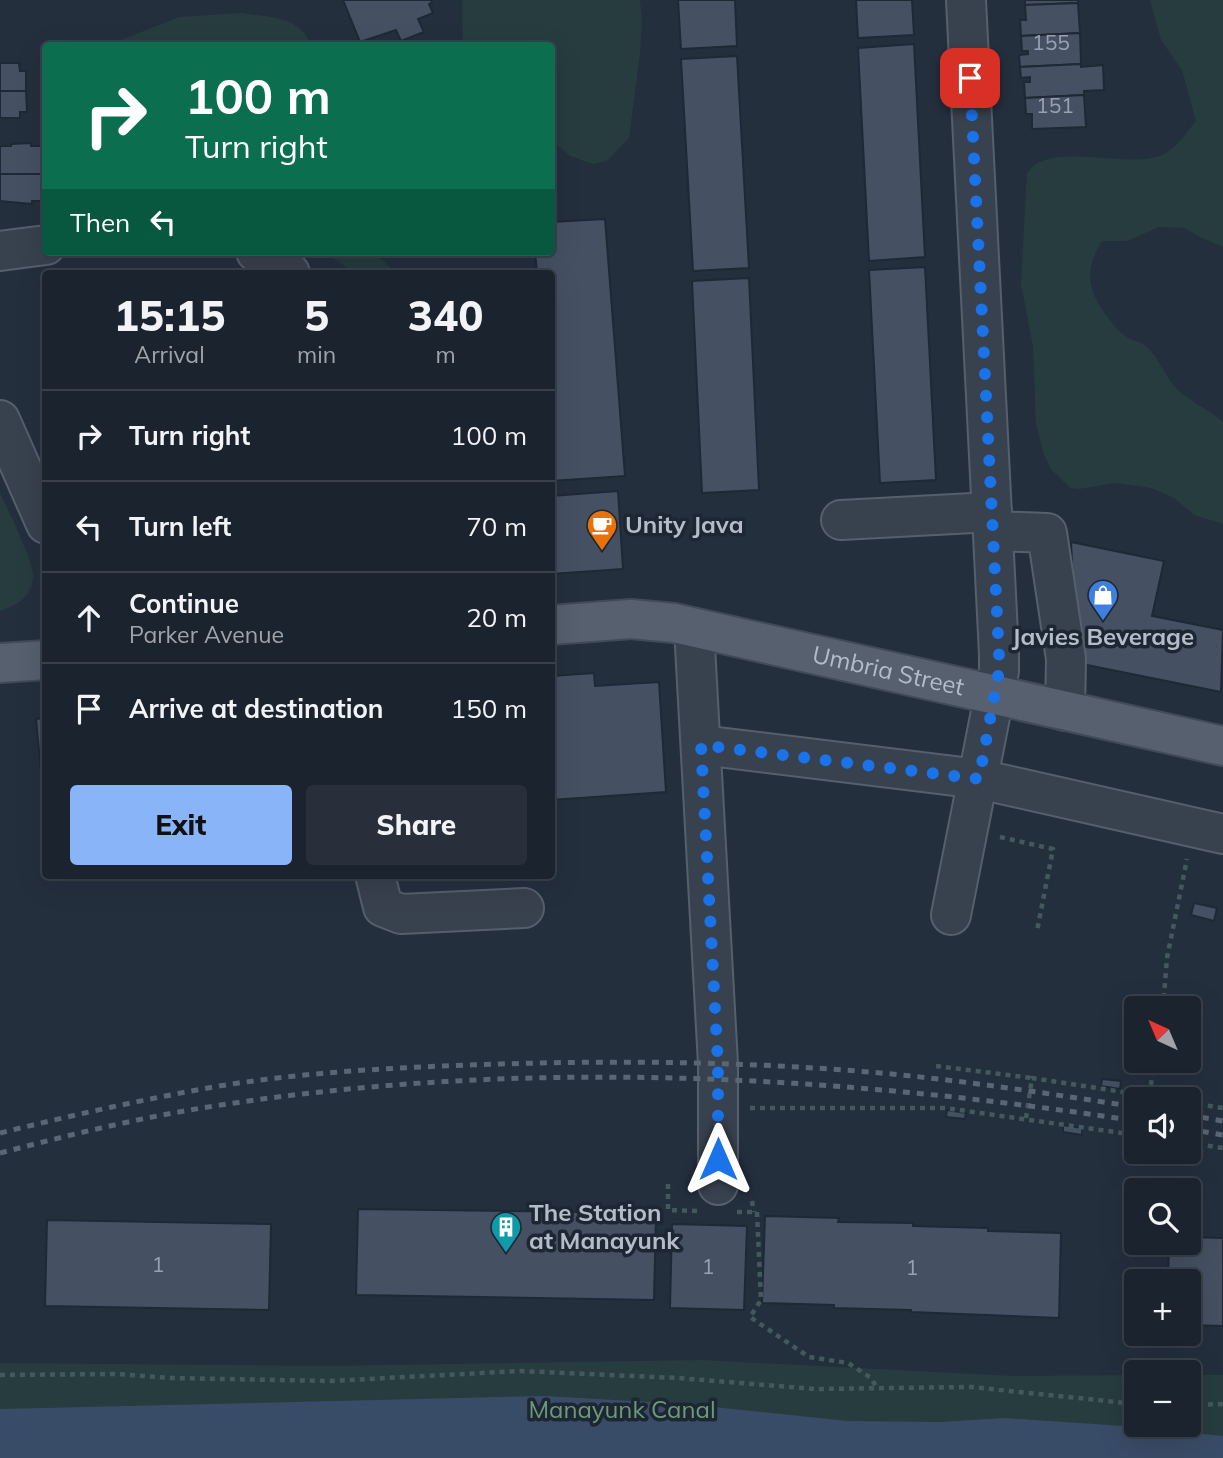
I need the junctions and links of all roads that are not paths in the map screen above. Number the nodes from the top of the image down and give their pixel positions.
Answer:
1 (966, 0) edge
2 (42, 246) edge
3 (0, 251) edge
4 (262, 256) edge
5 (285, 270) edge
6 (0, 420) edge
7 (42, 515) edge
8 (841, 520) dead end
9 (992, 522) junction
10 (555, 625) edge
11 (694, 628) junction
12 (42, 660) edge
13 (0, 663) edge
14 (995, 695) junction
15 (1065, 711) junction
16 (701, 745) junction
17 (1223, 746) edge
18 (979, 779) junction
19 (1223, 834) edge
20 (376, 879) edge
21 (524, 908) dead end
22 (951, 915) dead end
23 (717, 1203) road end

1 - 9 street
2 - 3 street
4 - 5 street
6 - 7 street
8 - 9 street
9 - 14 street
9 - 15 street
10 - 11 main road, Umbria Street
11 - 14 main road, Umbria Street
11 - 16 street
12 - 13 main road
14 - 15 main road, Umbria Street
14 - 18 street
15 - 17 main road, Umbria Street
16 - 18 street
16 - 23 street
18 - 19 street
18 - 22 street
20 - 21 street

